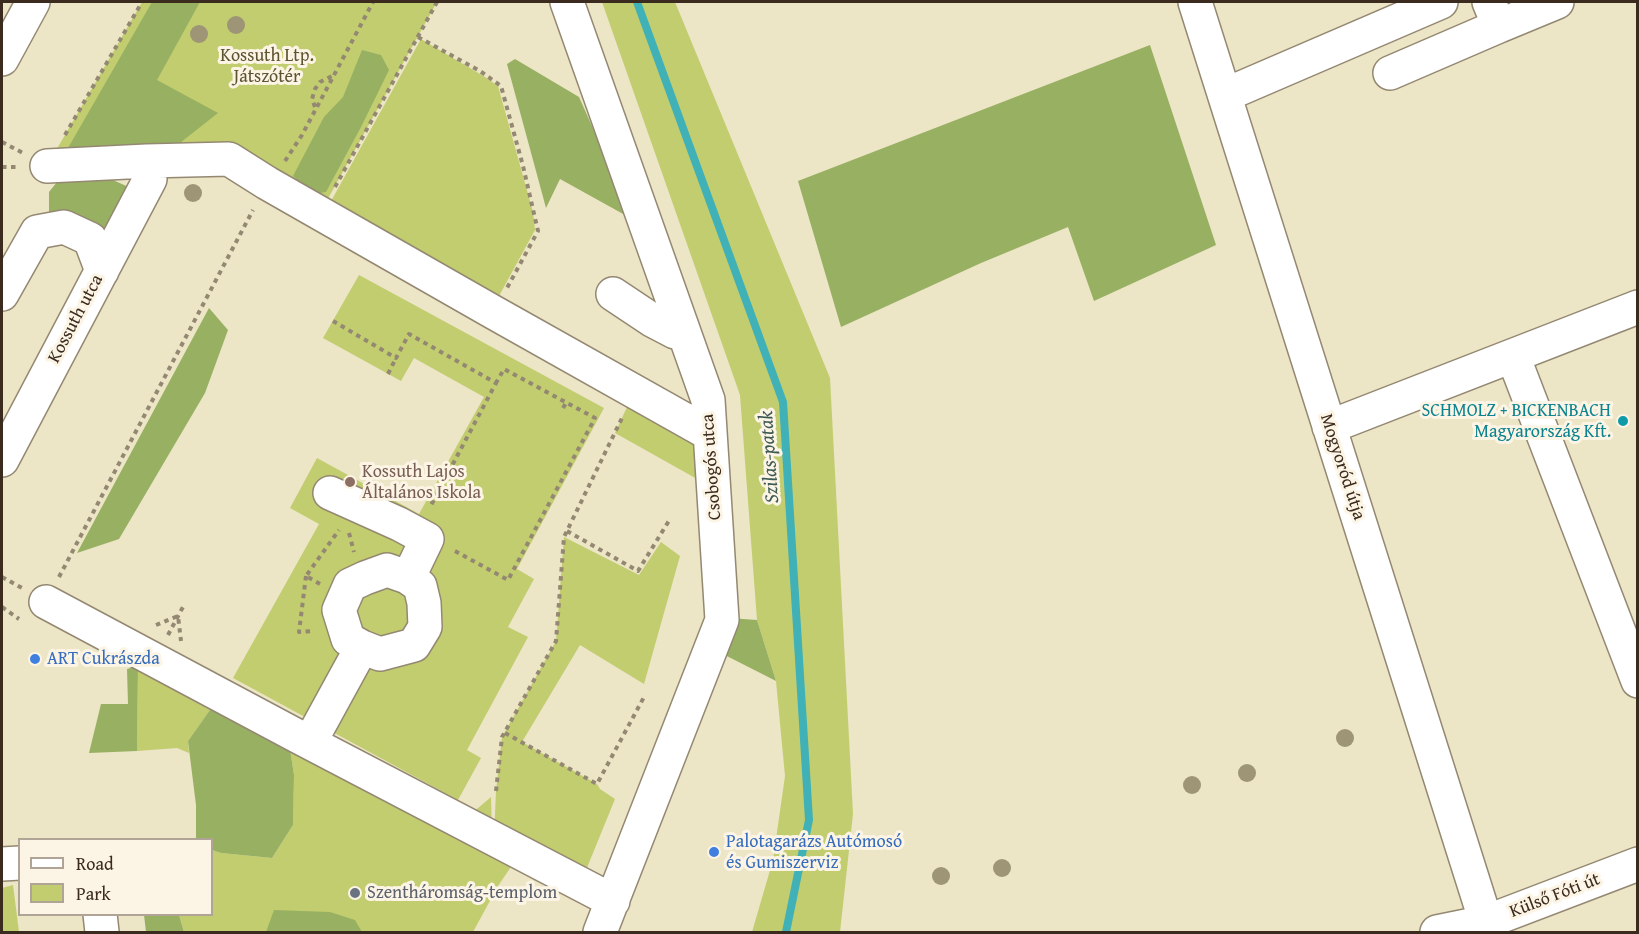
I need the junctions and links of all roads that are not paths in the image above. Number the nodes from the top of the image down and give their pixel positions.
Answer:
1 (33, 2) edge
2 (567, 2) edge
3 (1195, 2) edge
4 (1441, 2) edge
5 (1557, 2) edge
6 (1494, 14) edge
7 (2, 59) edge
8 (1390, 73) dead end
9 (1225, 95) junction
10 (47, 166) road end
11 (150, 179) dead end
12 (102, 271) junction
13 (2, 294) edge
14 (613, 294) dead end
15 (1638, 307) edge
16 (684, 334) junction
17 (1513, 356) junction
18 (1329, 427) junction
19 (710, 434) junction
20 (2, 460) edge
21 (330, 493) dead end
22 (407, 577) junction
23 (32, 610) road end
24 (362, 647) junction
25 (1638, 681) edge
26 (310, 742) junction
27 (18, 863) edge
28 (2, 864) edge
29 (1638, 864) edge
30 (613, 901) junction
31 (100, 916) edge
32 (1487, 927) edge
33 (102, 933) edge
34 (600, 933) edge
35 (1437, 933) edge

1 - 7 street
2 - 16 street, Csobogós utca
3 - 9 street, Mogyoród útja
4 - 9 street
5 - 6 street
6 - 8 street
9 - 18 street, Mogyoród útja
10 - 19 street
11 - 12 street, Kossuth utca
12 - 13 street
12 - 20 street, Kossuth utca
14 - 16 street
15 - 17 street
16 - 19 street, Csobogós utca
17 - 18 street
17 - 25 street
18 - 32 street, Mogyoród útja
19 - 30 street, Csobogós utca
21 - 22 street
22 - 24 street
22 - 24 street
23 - 26 street
24 - 26 street
26 - 30 street
27 - 28 street
29 - 32 street, Külső Fóti út
30 - 34 street, Csobogós utca
31 - 33 street
32 - 35 street, Külső Fóti út

